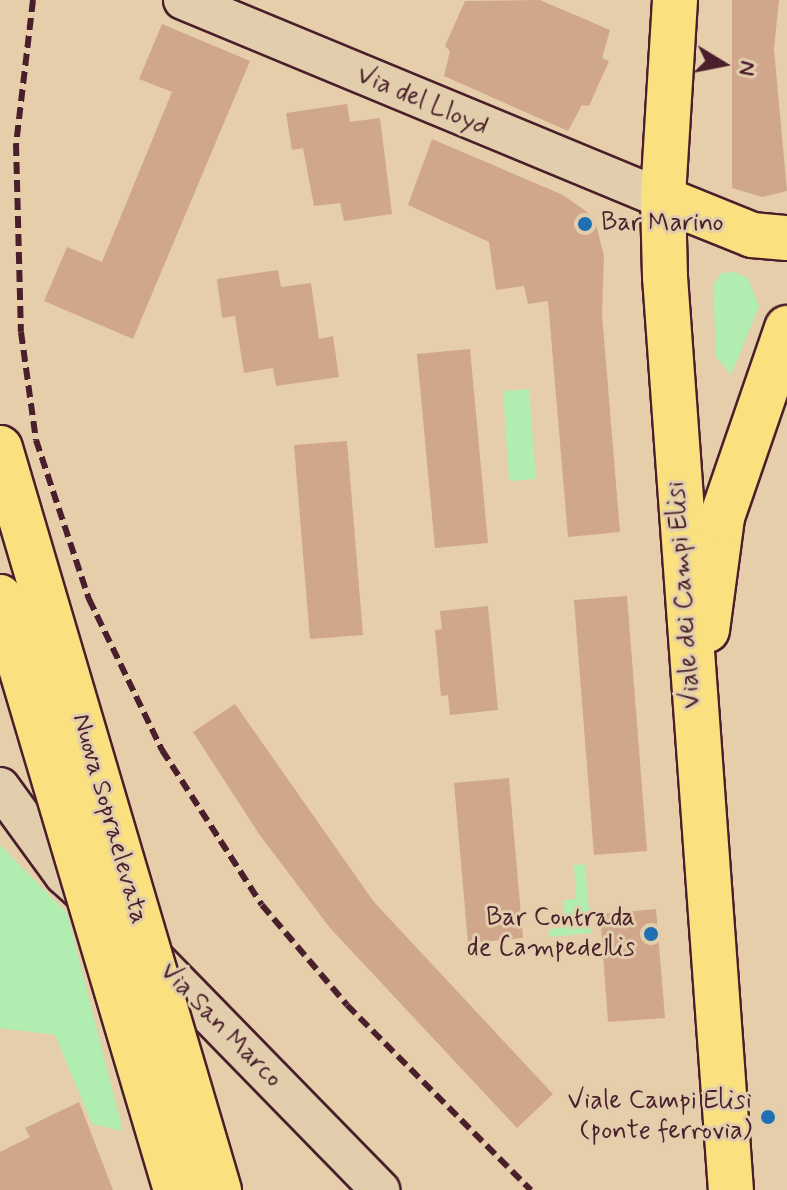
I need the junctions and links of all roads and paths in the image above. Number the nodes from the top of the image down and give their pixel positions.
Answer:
1 (183, 0) edge
2 (675, 0) edge
3 (663, 199) junction
4 (787, 238) edge
5 (787, 328) edge
6 (0, 448) edge
7 (0, 597) edge
8 (700, 784) junction
9 (0, 787) edge
10 (176, 1190) edge
11 (219, 1190) edge
12 (380, 1190) edge
13 (731, 1190) edge

1 - 3 street, Via del Lloyd
2 - 3 main road, Viale dei Campi Elisi
3 - 4 main road
3 - 8 main road, Viale dei Campi Elisi
5 - 8 main road
6 - 11 main road, Nuova Sopraelevata, bridge
7 - 10 main road, Nuova Sopraelevata, bridge
8 - 13 main road, Viale dei Campi Elisi
9 - 12 street, Via San Marco

